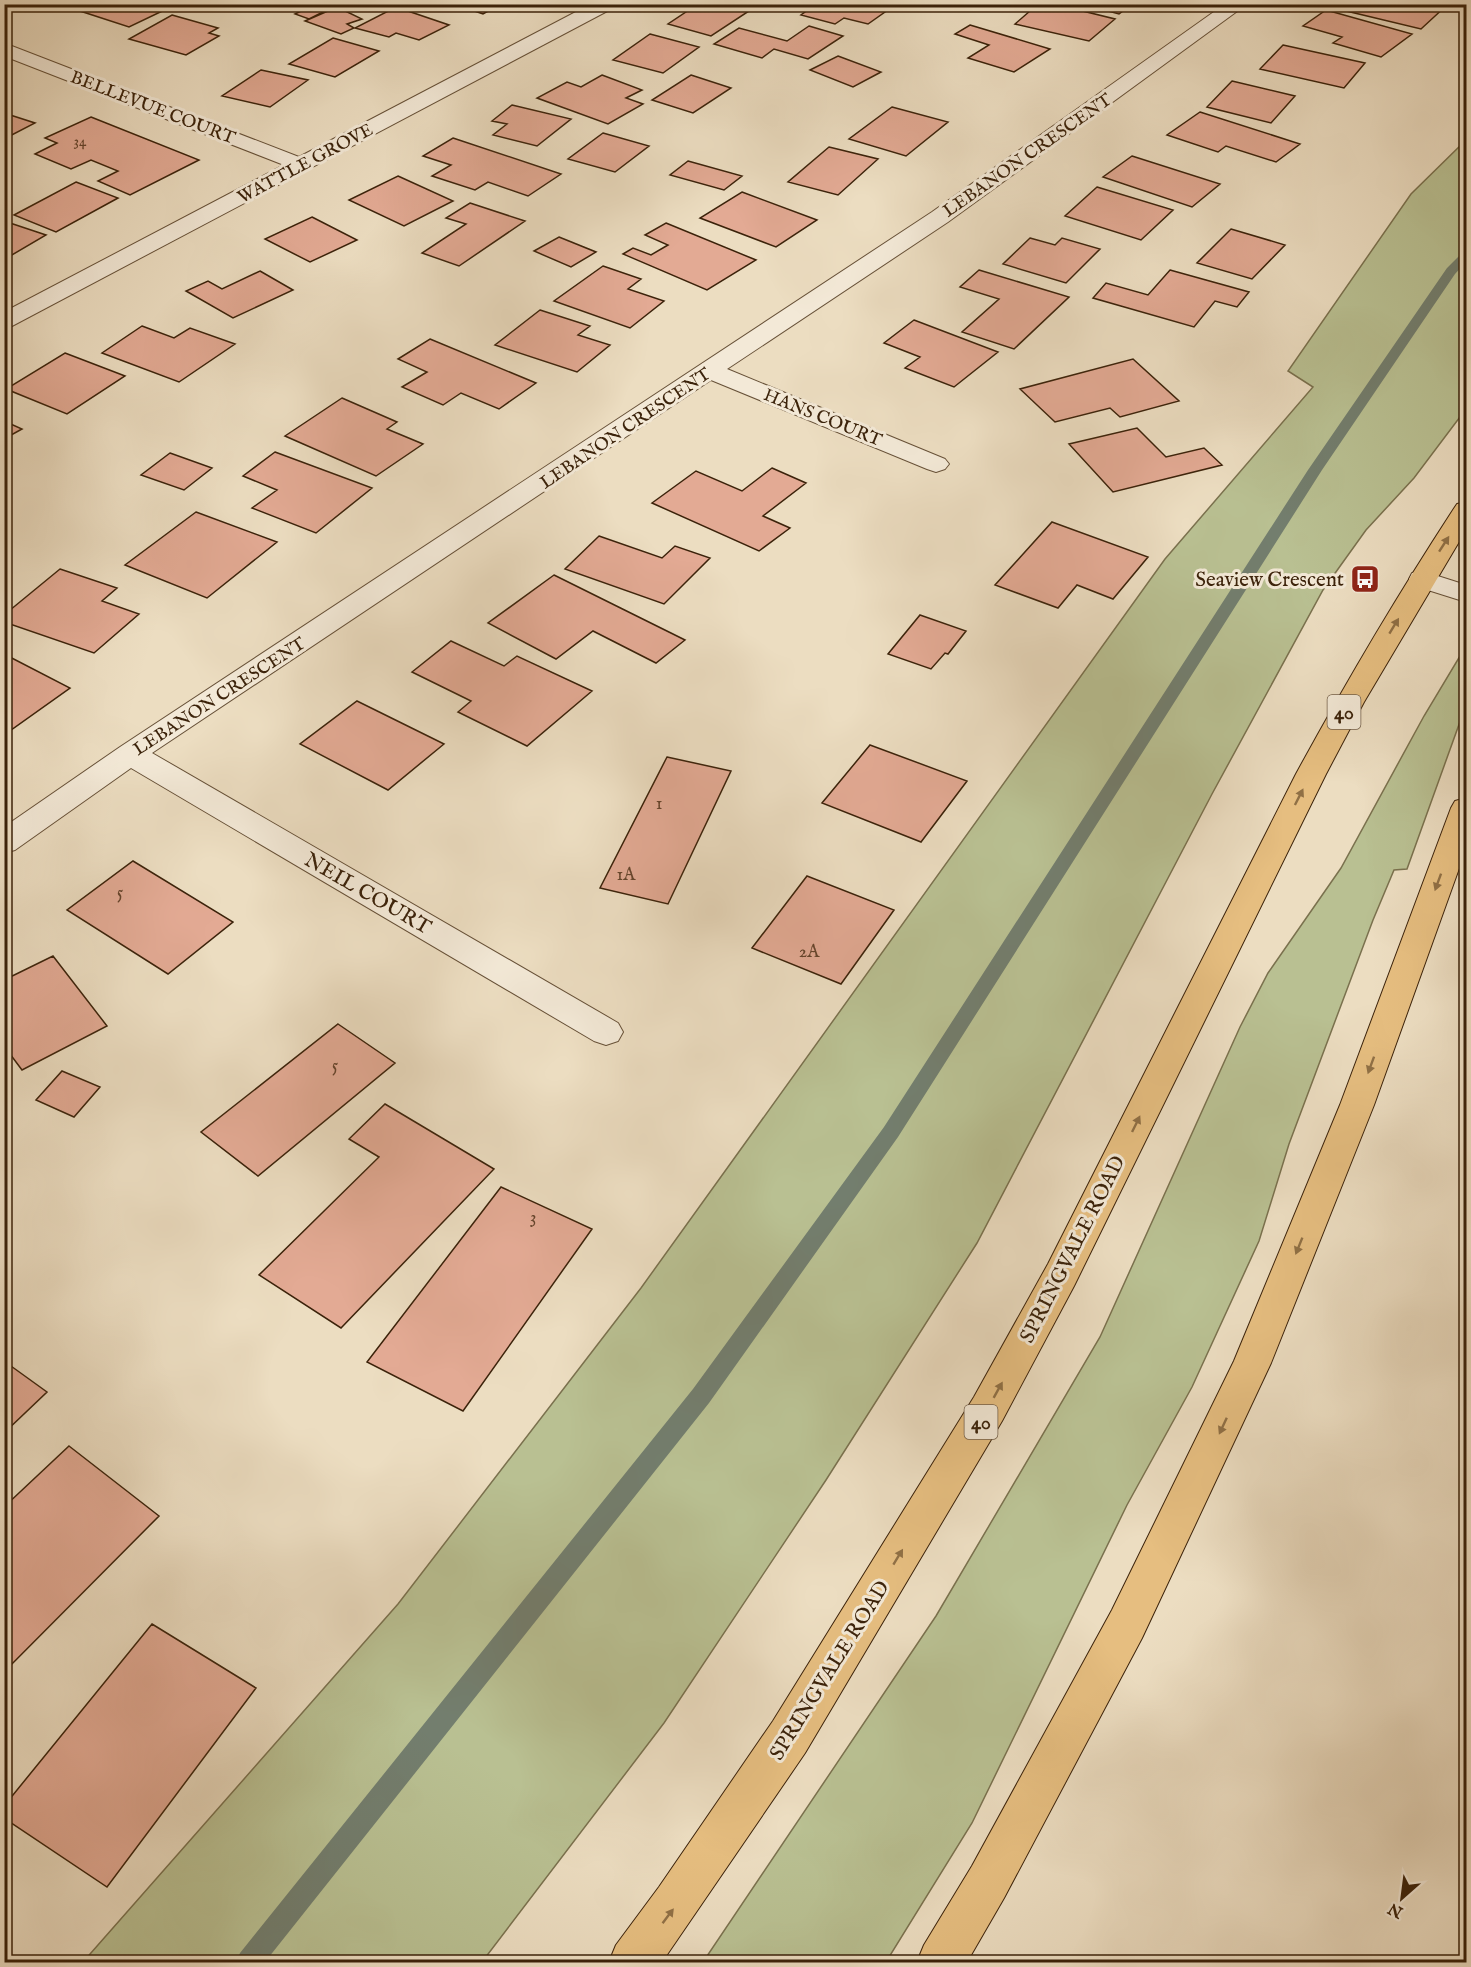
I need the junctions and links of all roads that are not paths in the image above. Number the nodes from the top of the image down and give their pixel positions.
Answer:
1 (606, 4) edge
2 (1238, 4) edge
3 (4, 49) edge
4 (301, 165) junction
5 (4, 321) edge
6 (711, 371) junction
7 (936, 464) dead end
8 (1467, 510) edge
9 (1422, 579) junction
10 (1467, 594) edge
11 (130, 754) junction
12 (1467, 808) edge
13 (4, 842) edge
14 (606, 1032) dead end
15 (633, 1962) edge
16 (941, 1962) edge

1 - 4 street, WATTLE GROVE
2 - 6 street, LEBANON CRESCENT
3 - 4 street, BELLEVUE COURT
4 - 5 street, WATTLE GROVE
6 - 7 street, HANS COURT
6 - 11 street, LEBANON CRESCENT
9 -> 8 highway, SPRINGVALE ROAD / 40
9 - 10 street
15 -> 9 highway, SPRINGVALE ROAD / 40
11 - 13 street, LEBANON CRESCENT
11 - 14 street, NEIL COURT
12 -> 16 highway

